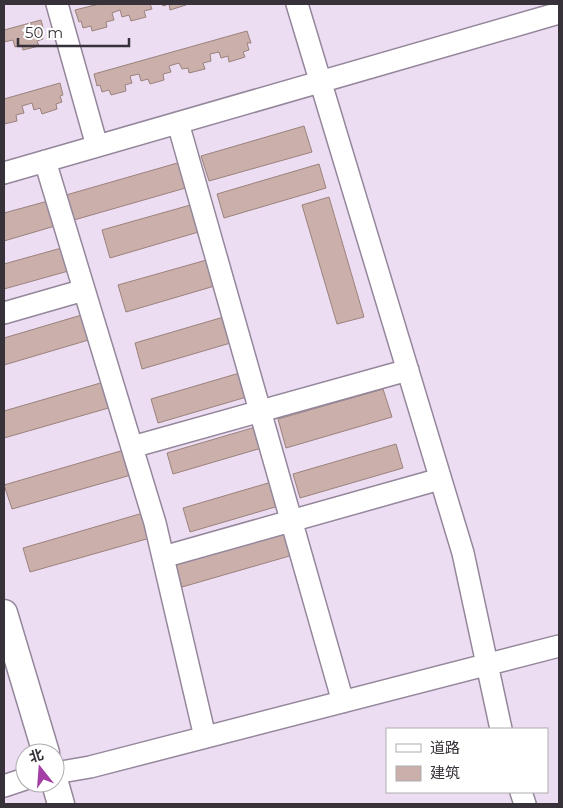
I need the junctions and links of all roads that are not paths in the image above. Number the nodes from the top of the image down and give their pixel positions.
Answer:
1 (57, 4) edge
2 (297, 4) edge
3 (559, 13) edge
4 (321, 82) junction
5 (178, 123) junction
6 (97, 146) junction
7 (45, 161) junction
8 (4, 173) edge
9 (84, 290) junction
10 (4, 313) edge
11 (408, 370) junction
12 (260, 411) junction
13 (132, 447) junction
14 (440, 478) junction
15 (292, 521) junction
16 (163, 557) junction
17 (4, 613) edge
18 (559, 646) edge
19 (487, 664) junction
20 (343, 702) junction
21 (501, 728) edge
22 (205, 737) junction
23 (43, 743) edge
24 (65, 771) edge

1 - 6 street
2 - 4 street
3 - 4 street
4 - 5 street
4 - 11 street
5 - 6 street
5 - 12 street
6 - 7 street
7 - 8 street
7 - 9 street
9 - 10 street
9 - 13 street
11 - 12 street
11 - 14 street
12 - 13 street
12 - 15 street
13 - 16 street
14 - 15 street
14 - 19 street
15 - 16 street
15 - 20 street
16 - 22 street
17 - 23 main road
18 - 19 street
19 - 20 street
19 - 21 street
20 - 22 street
22 - 24 street

